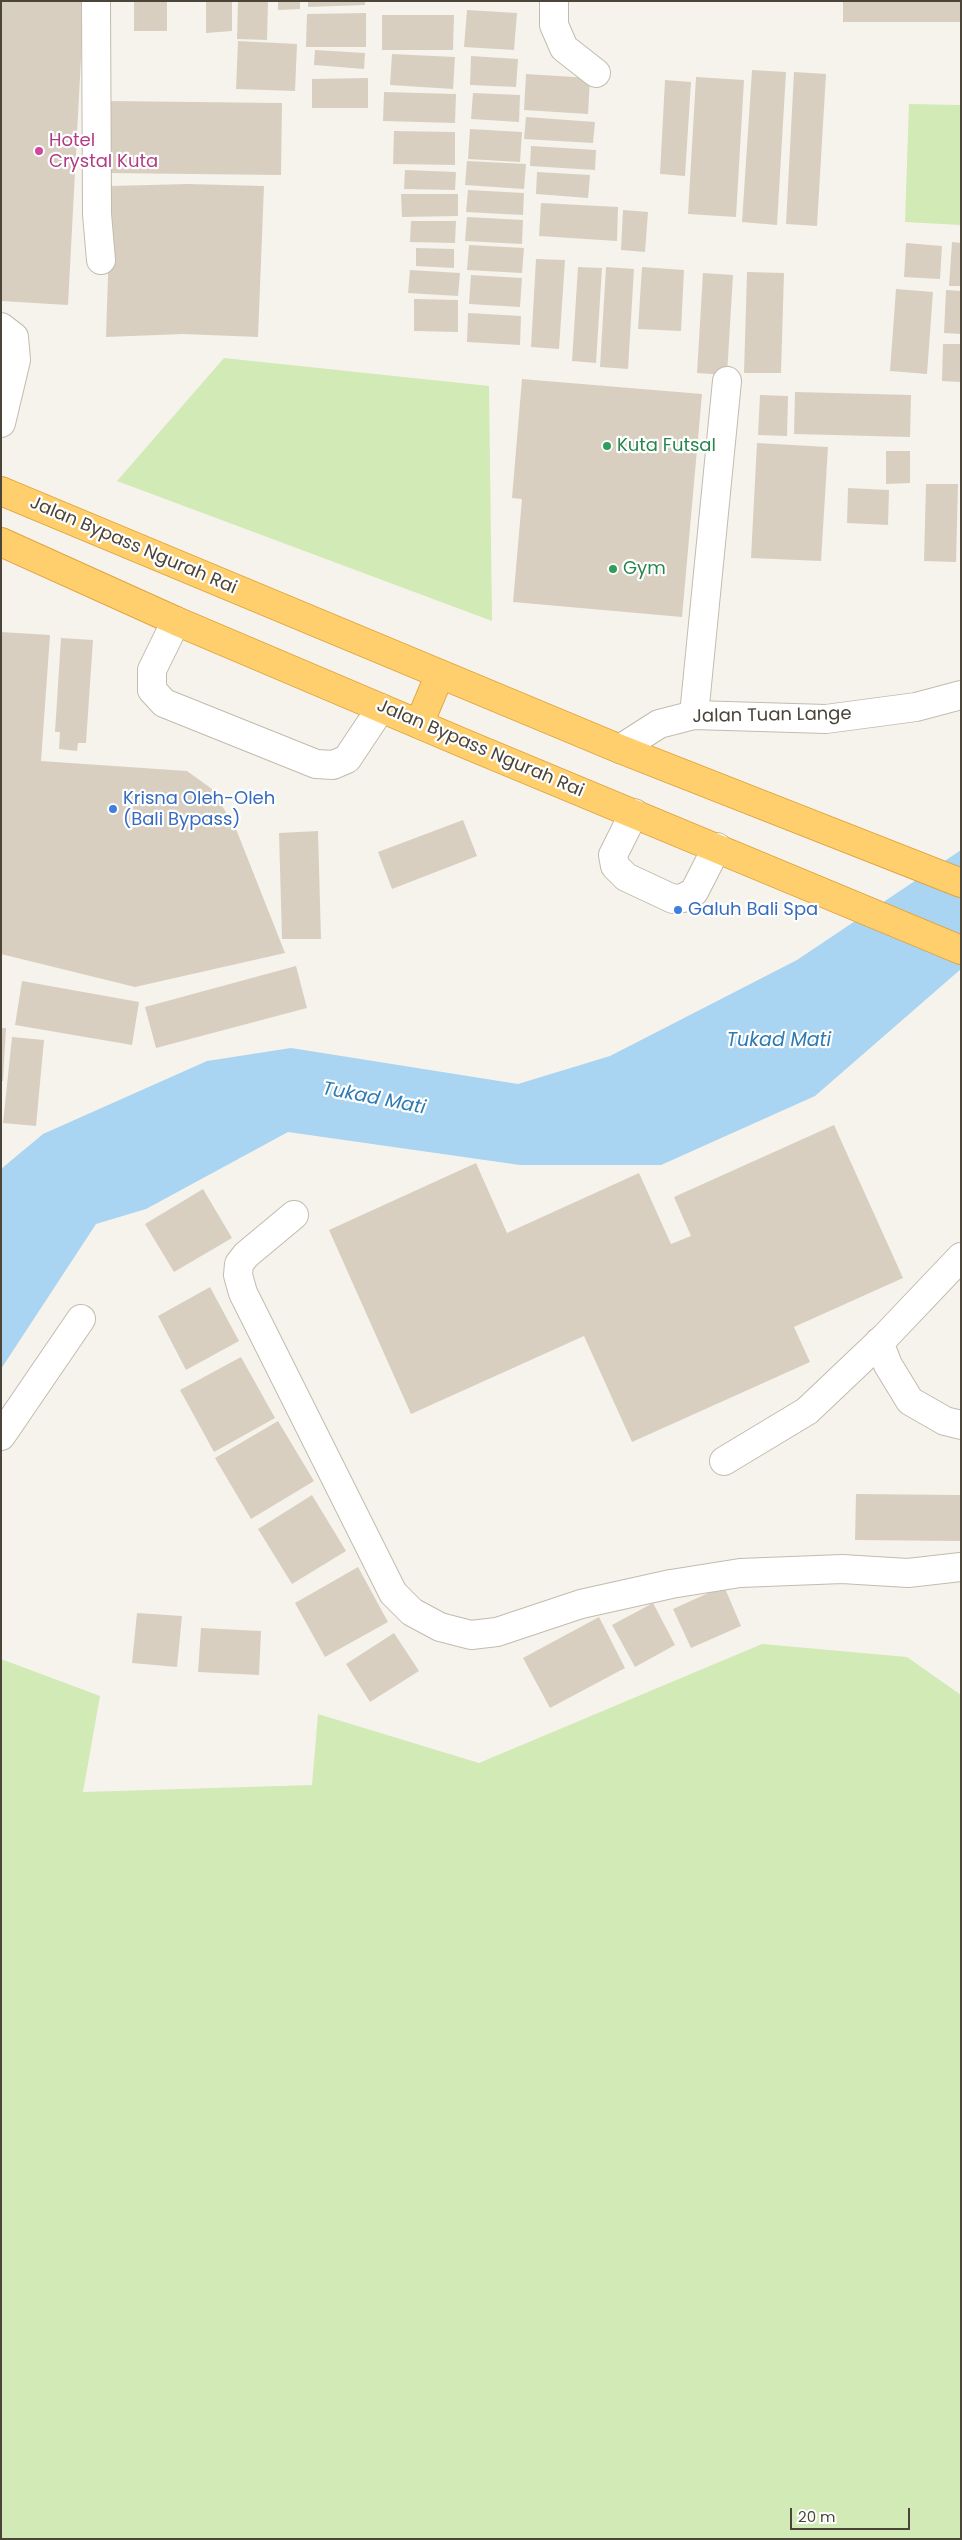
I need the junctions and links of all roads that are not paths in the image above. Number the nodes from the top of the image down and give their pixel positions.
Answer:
1 (96, 1) edge
2 (554, 1) edge
3 (596, 73) dead end
4 (101, 260) dead end
5 (1, 327) edge
6 (728, 381) dead end
7 (1, 423) edge
8 (1, 491) edge
9 (1, 542) edge
10 (176, 621) junction
11 (440, 674) junction
12 (961, 695) edge
13 (380, 708) junction
14 (694, 715) junction
15 (419, 724) junction
16 (620, 749) junction
17 (634, 813) junction
18 (717, 847) junction
19 (961, 883) edge
20 (961, 950) edge
21 (294, 1215) dead end
22 (961, 1257) edge
23 (81, 1319) dead end
24 (879, 1342) junction
25 (961, 1425) edge
26 (1, 1436) edge
27 (724, 1461) dead end
28 (961, 1567) edge

1 - 4 street
2 - 3 street
5 - 7 street
6 - 14 street
8 - 11 highway, Jalan Bypass Ngurah Rai
9 - 10 highway, Jalan Bypass Ngurah Rai
10 - 13 highway, Jalan Bypass Ngurah Rai
10 - 13 street
11 - 15 highway
11 - 16 highway, Jalan Bypass Ngurah Rai
12 - 14 street, Jalan Tuan Lange
13 - 15 highway, Jalan Bypass Ngurah Rai
14 - 16 street, Jalan Tuan Lange
15 - 17 highway, Jalan Bypass Ngurah Rai
16 - 19 highway, Jalan Bypass Ngurah Rai
17 - 18 highway, Jalan Bypass Ngurah Rai
17 - 18 street
18 - 20 highway, Jalan Bypass Ngurah Rai
21 - 28 street
22 - 24 street
23 - 26 street
24 - 25 street
24 - 27 street

